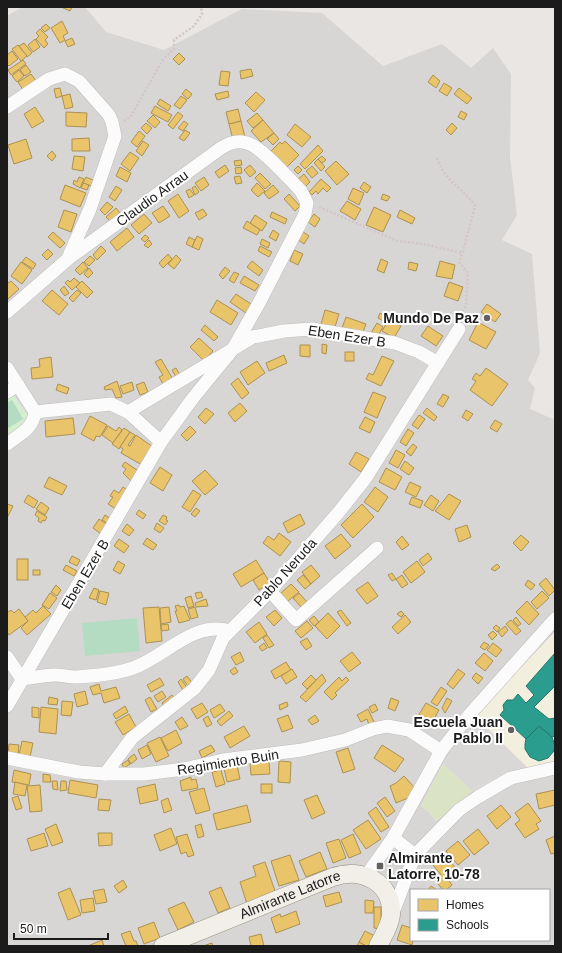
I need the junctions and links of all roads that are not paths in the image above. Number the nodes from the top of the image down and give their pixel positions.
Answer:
1 (7, 107) edge
2 (306, 203) joint
3 (68, 258) junction
4 (7, 312) edge
5 (458, 329) road end
6 (232, 349) junction
7 (438, 363) junction
8 (7, 368) edge
9 (12, 389) edge
10 (35, 412) junction
11 (128, 412) junction
12 (161, 442) junction
13 (7, 444) edge
14 (377, 548) dead end
15 (270, 591) junction
16 (555, 619) edge
17 (230, 631) junction
18 (7, 657) edge
19 (22, 679) junction
20 (7, 706) edge
21 (441, 751) junction
22 (7, 758) edge
23 (555, 768) edge
24 (105, 774) junction
25 (393, 838) junction
26 (415, 855) junction
27 (366, 876) junction
28 (390, 923) junction
29 (163, 946) edge
30 (378, 946) edge

1 - 3 street
2 - 3 street, Claudio Arrau
2 - 6 street, Eben Ezer B
3 - 4 street, Claudio Arrau
5 - 7 street, Pablo Neruda
6 - 7 street, Eben Ezer B
6 - 11 street, Eben Ezer B
6 - 12 street, Eben Ezer B
7 - 15 street, Pablo Neruda
8 - 9 street
9 - 10 street
10 - 11 street
10 - 13 street
11 - 12 street
12 - 19 street, Eben Ezer B
14 - 15 street
15 - 17 street, Pablo Neruda
16 - 21 street
17 - 19 street
17 - 24 street, Pablo Neruda
18 - 19 street
19 - 20 street, Eben Ezer B
21 - 24 street, Regimiento Buin
21 - 25 street
22 - 24 street, Regimiento Buin
23 - 26 street
25 - 26 street
25 - 27 street
26 - 28 street
27 - 28 main road
27 - 29 main road, Almirante Latorre
28 - 30 main road

